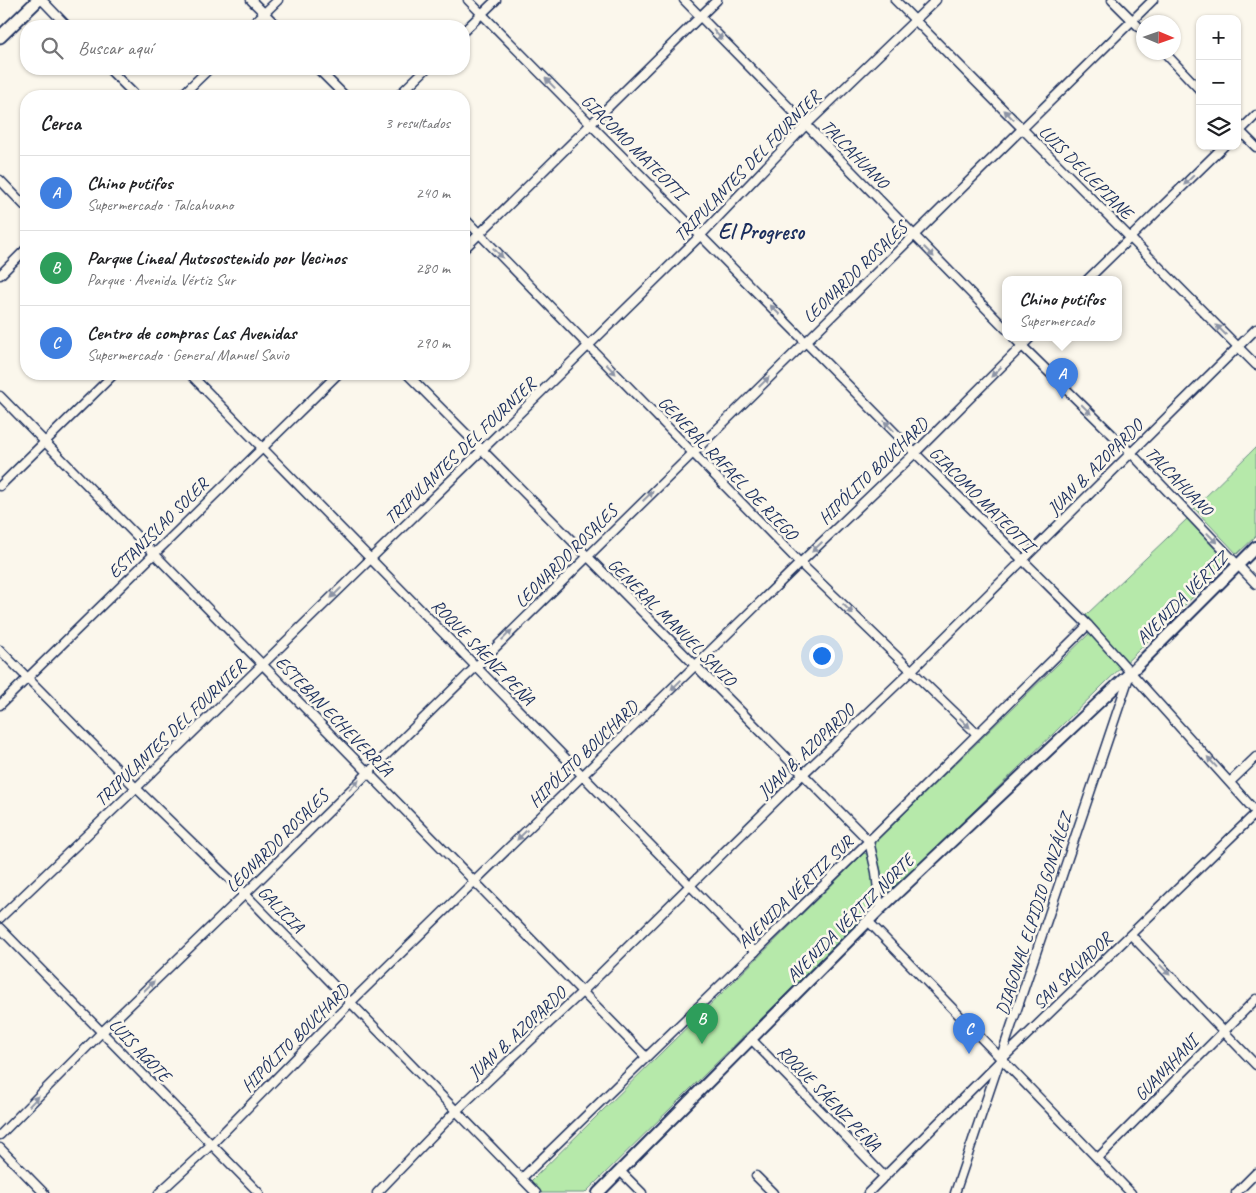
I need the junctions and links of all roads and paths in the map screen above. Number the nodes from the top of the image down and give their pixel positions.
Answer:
1 (40, 0) edge
2 (251, 0) edge
3 (278, 0) edge
4 (468, 0) edge
5 (496, 0) edge
6 (684, 0) edge
7 (717, 0) edge
8 (896, 0) edge
9 (936, 0) edge
10 (1112, 0) edge
11 (1154, 0) edge
12 (264, 13) junction
13 (482, 14) junction
14 (700, 17) junction
15 (61, 20) edge
16 (257, 20) edge
17 (271, 20) edge
18 (916, 20) junction
19 (1132, 21) junction
20 (1136, 25) edge
21 (470, 26) edge
22 (0, 37) edge
23 (1172, 60) edge
24 (115, 75) edge
25 (203, 75) edge
26 (324, 75) edge
27 (420, 75) edge
28 (1196, 86) edge
29 (130, 90) edge
30 (187, 90) edge
31 (339, 90) edge
32 (404, 90) edge
33 (1256, 116) edge
34 (590, 125) junction
35 (806, 125) junction
36 (1241, 128) edge
37 (1022, 129) junction
38 (1241, 134) edge
39 (1256, 147) edge
40 (1220, 150) edge
41 (0, 180) edge
42 (20, 201) edge
43 (470, 224) edge
44 (479, 234) junction
45 (701, 235) junction
46 (914, 236) junction
47 (1129, 238) junction
48 (470, 243) edge
49 (20, 255) edge
50 (0, 275) edge
51 (1091, 276) edge
52 (1002, 325) edge
53 (1256, 329) edge
54 (806, 341) junction
55 (1017, 341) edge
56 (1027, 341) edge
57 (588, 346) junction
58 (1022, 346) junction
59 (1238, 347) junction
60 (1256, 365) edge
61 (108, 380) edge
62 (196, 380) edge
63 (332, 380) edge
64 (413, 380) edge
65 (0, 396) edge
66 (45, 442) junction
67 (262, 448) junction
68 (482, 450) junction
69 (692, 453) junction
70 (915, 453) junction
71 (1131, 453) junction
72 (0, 486) edge
73 (1256, 547) edge
74 (154, 554) junction
75 (587, 557) junction
76 (371, 559) junction
77 (1022, 560) junction
78 (800, 563) junction
79 (1238, 564) junction
80 (1256, 584) edge
81 (1088, 625) junction
82 (0, 650) edge
83 (262, 664) junction
84 (476, 666) junction
85 (695, 666) junction
86 (912, 670) junction
87 (1130, 673) junction
88 (28, 678) junction
89 (0, 705) edge
90 (977, 734) junction
91 (1256, 757) edge
92 (368, 772) junction
93 (583, 775) junction
94 (802, 775) junction
95 (1230, 782) junction
96 (136, 788) junction
97 (1256, 813) edge
98 (869, 841) junction
99 (474, 881) junction
100 (691, 886) junction
101 (245, 894) junction
102 (880, 909) junction
103 (0, 918) edge
104 (868, 921) junction
105 (0, 928) edge
106 (1131, 935) junction
107 (755, 952) junction
108 (583, 992) junction
109 (1256, 999) edge
110 (350, 1002) junction
111 (1223, 1031) junction
112 (102, 1032) junction
113 (752, 1040) junction
114 (646, 1056) junction
115 (1002, 1059) junction
116 (1256, 1065) edge
117 (456, 1111) junction
118 (0, 1135) edge
119 (212, 1144) junction
120 (0, 1148) edge
121 (1098, 1158) junction
122 (620, 1171) junction
123 (1256, 1173) edge
124 (756, 1176) dead end
125 (885, 1177) junction
126 (522, 1178) junction
127 (44, 1193) edge
128 (159, 1193) edge
129 (259, 1193) edge
130 (377, 1193) edge
131 (536, 1193) edge
132 (598, 1193) edge
133 (642, 1193) edge
134 (773, 1193) edge
135 (868, 1193) edge
136 (955, 1193) edge
137 (1131, 1193) edge
138 (1236, 1193) edge

1 - 15 street
1 - 22 main road
2 - 12 street
3 - 12 street
4 - 13 street, GIACOMO MATEOTTI
5 - 13 street
6 - 14 street, TALCAHUANO
7 - 14 street
8 - 18 street, LUIS DELLEPIANE
9 - 18 street, TRIPULANTES DEL FOURNIER
10 - 19 street
11 - 19 street, LEONARDO ROSALES
12 - 16 street
12 - 17 street
13 - 21 street
34 -> 13 street, GIACOMO MATEOTTI
14 - 34 street
14 -> 35 street, TALCAHUANO
18 - 35 street, TRIPULANTES DEL FOURNIER
37 -> 18 street, LUIS DELLEPIANE
19 - 20 street
19 - 37 street, LEONARDO ROSALES
23 - 28 street
24 - 29 street
25 - 30 street
26 - 31 street
27 - 32 street
33 - 36 street
34 - 44 street
34 - 45 street, GIACOMO MATEOTTI
35 - 45 street, TRIPULANTES DEL FOURNIER
35 - 46 street, TALCAHUANO
37 - 46 street, LEONARDO ROSALES
37 - 47 street, LUIS DELLEPIANE
38 - 39 street
40 -> 47 street
41 - 42 street
43 - 44 street, GENERAL RAFAEL DE RIEGO
44 - 48 street
44 -> 57 street, GENERAL RAFAEL DE RIEGO
54 -> 45 street, GIACOMO MATEOTTI
45 - 57 street, TRIPULANTES DEL FOURNIER
46 -> 52 street, TALCAHUANO
46 - 54 street, LEONARDO ROSALES
47 - 51 street
59 -> 47 street, LUIS DELLEPIANE
49 - 50 street
53 - 59 street, JUAN B. AZOPARDO
69 -> 54 street, LEONARDO ROSALES
70 -> 54 street, GIACOMO MATEOTTI
55 - 58 street, TALCAHUANO
56 - 58 street, HIPÓLITO BOUCHARD
57 - 68 street, TRIPULANTES DEL FOURNIER
57 -> 69 street, GENERAL RAFAEL DE RIEGO
58 -> 70 street, HIPÓLITO BOUCHARD
58 -> 71 street, TALCAHUANO
59 - 60 street, LUIS DELLEPIANE
59 - 71 street, JUAN B. AZOPARDO
61 - 66 street
62 - 67 street, ROQUE SÁENZ PEÑA
63 - 67 street, ESTANISLAO SOLER
64 - 68 street, GENERAL MANUEL SAVIO
65 - 66 street, ESTEBAN ECHEVERRÍA
66 - 72 street
66 - 74 street, ESTEBAN ECHEVERRÍA
67 - 74 street, ESTANISLAO SOLER
67 - 76 street, ROQUE SÁENZ PEÑA
68 - 75 street, GENERAL MANUEL SAVIO
68 - 76 street, TRIPULANTES DEL FOURNIER
75 -> 69 street, LEONARDO ROSALES
69 - 78 street, GENERAL RAFAEL DE RIEGO
70 - 77 street, GIACOMO MATEOTTI
70 -> 78 street, HIPÓLITO BOUCHARD
71 - 77 street, JUAN B. AZOPARDO
71 -> 79 street, TALCAHUANO
73 - 79 street, AVENIDA VÉRTIZ
74 - 83 street, ESTEBAN ECHEVERRÍA
74 - 88 street, ESTANISLAO SOLER
84 -> 75 street, LEONARDO ROSALES
75 - 85 street, GENERAL MANUEL SAVIO
76 -> 83 street, TRIPULANTES DEL FOURNIER
76 - 84 street, ROQUE SÁENZ PEÑA
77 - 81 street, GIACOMO MATEOTTI
77 - 86 street, JUAN B. AZOPARDO
78 - 85 street, HIPÓLITO BOUCHARD
78 -> 86 street, GENERAL RAFAEL DE RIEGO
79 - 80 street, TALCAHUANO
79 - 87 street, AVENIDA VÉRTIZ
81 - 87 street, GIACOMO MATEOTTI
81 - 90 street, AVENIDA VÉRTIZ SUR
82 - 88 street, GALICIA
83 - 92 street, ESTEBAN ECHEVERRÍA
83 - 96 street, TRIPULANTES DEL FOURNIER
84 - 92 street, LEONARDO ROSALES
84 - 93 street, ROQUE SÁENZ PEÑA
85 -> 93 street, HIPÓLITO BOUCHARD
85 - 94 street, GENERAL MANUEL SAVIO
86 -> 90 street, GENERAL RAFAEL DE RIEGO
86 - 94 street, JUAN B. AZOPARDO
95 -> 87 street, GIACOMO MATEOTTI
87 - 102 street, AVENIDA VÉRTIZ NORTE
87 - 115 street, DIAGONAL ELPIDIO GONZÁLEZ
88 - 89 street, ESTANISLAO SOLER
88 - 96 street, GALICIA
90 - 98 street, AVENIDA VÉRTIZ SUR
91 - 95 street
92 - 99 street, ESTEBAN ECHEVERRÍA
101 -> 92 street, LEONARDO ROSALES
93 -> 99 street, HIPÓLITO BOUCHARD
93 - 100 street, ROQUE SÁENZ PEÑA
94 - 98 street, GENERAL MANUEL SAVIO
94 - 100 street, JUAN B. AZOPARDO
95 - 97 street, GIACOMO MATEOTTI
96 - 101 street, GALICIA
96 - 103 street, TRIPULANTES DEL FOURNIER
97 - 106 street, SAN SALVADOR
98 - 102 street
98 - 107 street, AVENIDA VÉRTIZ SUR
99 - 108 street, ESTEBAN ECHEVERRÍA
99 - 110 street, HIPÓLITO BOUCHARD
100 - 107 street, ROQUE SÁENZ PEÑA
100 - 108 street, JUAN B. AZOPARDO
101 - 110 street, GALICIA
112 -> 101 street, LEONARDO ROSALES
102 - 104 street, AVENIDA VÉRTIZ NORTE
104 - 113 street, AVENIDA VÉRTIZ NORTE
104 - 115 street
105 - 112 street, LUIS AGOTE
106 -> 111 street
106 - 115 street, SAN SALVADOR
107 - 114 street, AVENIDA VÉRTIZ SUR
108 - 114 street, ESTEBAN ECHEVERRÍA
108 - 117 street, JUAN B. AZOPARDO
109 - 111 street, GUANAHANI
110 - 117 street, GALICIA
110 - 119 street, HIPÓLITO BOUCHARD
111 - 116 street
111 - 121 street, GUANAHANI
118 -> 112 street, LEONARDO ROSALES
112 - 119 street, LUIS AGOTE
113 - 122 street, AVENIDA VÉRTIZ NORTE
113 - 125 street, ROQUE SÁENZ PEÑA
114 - 126 street, AVENIDA VÉRTIZ SUR
115 - 121 street
115 - 125 street, SAN SALVADOR
115 - 136 street, DIAGONAL ELPIDIO GONZÁLEZ
117 - 126 street, GALICIA
117 - 130 street, JUAN B. AZOPARDO
119 - 128 street, HIPÓLITO BOUCHARD
119 - 129 street, LUIS AGOTE
120 - 127 street
121 - 137 street
122 - 132 street, AVENIDA VÉRTIZ NORTE
122 - 133 street
123 - 138 street
124 - 134 street
125 - 135 street, SAN SALVADOR
126 - 131 street, GALICIA

